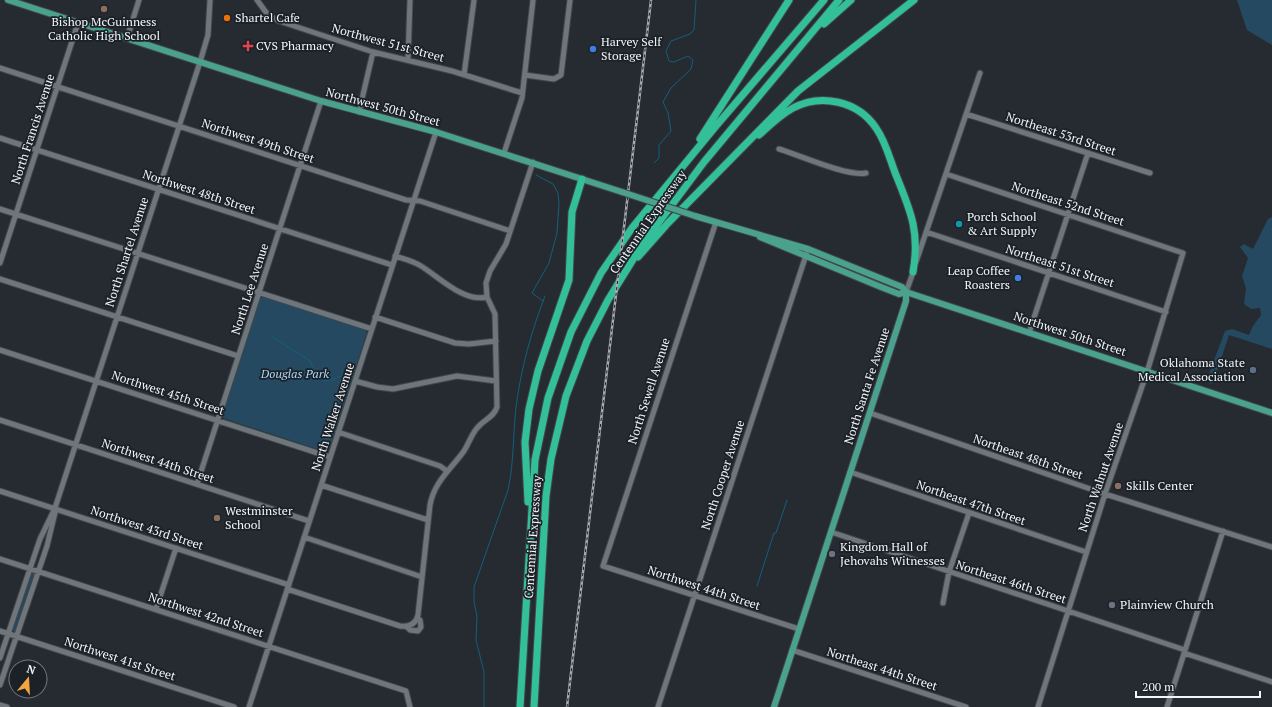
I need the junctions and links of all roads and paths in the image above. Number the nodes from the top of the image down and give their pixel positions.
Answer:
1 (8, 0) edge
2 (139, 0) edge
3 (210, 0) edge
4 (257, 0) edge
5 (410, 0) edge
6 (474, 0) edge
7 (533, 0) edge
8 (570, 0) edge
9 (790, 0) edge
10 (817, 0) edge
11 (824, 0) edge
12 (839, 0) edge
13 (851, 0) edge
14 (914, 0) edge
15 (78, 23) junction
16 (127, 38) junction
17 (807, 39) junction
18 (789, 40) junction
19 (373, 52) junction
20 (408, 60) junction
21 (200, 62) junction
22 (0, 68) edge
23 (980, 73) dead end
24 (464, 75) junction
25 (525, 75) junction
26 (58, 87) junction
27 (522, 93) junction
28 (321, 101) junction
29 (359, 112) junction
30 (966, 114) junction
31 (178, 126) junction
32 (436, 132) junction
33 (0, 138) edge
34 (779, 149) dead end
35 (37, 150) junction
36 (504, 153) junction
37 (1088, 153) junction
38 (533, 162) junction
39 (300, 165) junction
40 (683, 165) junction
41 (717, 172) junction
42 (866, 173) dead end
43 (1150, 173) dead end
44 (946, 174) junction
45 (582, 178) junction
46 (158, 190) junction
47 (414, 201) junction
48 (0, 209) edge
49 (16, 214) junction
50 (1067, 214) junction
51 (716, 222) junction
52 (280, 229) junction
53 (510, 231) junction
54 (926, 232) junction
55 (754, 234) junction
56 (808, 249) junction
57 (138, 253) junction
58 (1183, 253) joint
59 (395, 256) junction
60 (806, 256) junction
61 (0, 264) edge
62 (392, 265) junction
63 (913, 272) junction
64 (1049, 273) junction
65 (622, 276) junction
66 (0, 279) edge
67 (259, 292) junction
68 (906, 292) junction
69 (487, 297) junction
70 (1166, 312) junction
71 (117, 316) junction
72 (375, 317) junction
73 (372, 329) junction
74 (1029, 333) junction
75 (496, 342) junction
76 (0, 350) edge
77 (238, 356) junction
78 (1147, 372) junction
79 (96, 380) junction
80 (355, 381) junction
81 (496, 381) junction
82 (1272, 412) edge
83 (870, 413) junction
84 (0, 420) edge
85 (218, 420) junction
86 (338, 432) junction
87 (75, 445) junction
88 (330, 457) junction
89 (447, 471) junction
90 (850, 472) junction
91 (197, 484) junction
92 (321, 485) junction
93 (0, 490) edge
94 (1105, 494) junction
95 (55, 508) junction
96 (969, 513) junction
97 (428, 520) junction
98 (309, 521) junction
99 (1223, 531) junction
100 (831, 532) junction
101 (304, 537) junction
102 (1272, 547) edge
103 (176, 548) junction
104 (530, 548) junction
105 (1086, 552) junction
106 (0, 558) edge
107 (603, 566) joint
108 (30, 568) junction
109 (38, 571) junction
110 (949, 572) junction
111 (422, 577) junction
112 (288, 587) junction
113 (694, 596) junction
114 (943, 603) dead end
115 (156, 609) junction
116 (1068, 611) junction
117 (417, 618) junction
118 (407, 626) junction
119 (799, 629) junction
120 (0, 631) edge
121 (8, 633) junction
122 (17, 636) junction
123 (269, 646) junction
124 (792, 650) junction
125 (1185, 651) junction
126 (0, 658) edge
127 (1272, 682) edge
128 (0, 685) edge
129 (0, 705) edge
130 (7, 707) edge
131 (234, 707) edge
132 (249, 707) edge
133 (410, 707) edge
134 (520, 707) edge
135 (534, 707) edge
136 (658, 707) edge
137 (774, 707) edge
138 (966, 707) edge
139 (1038, 707) edge
140 (1167, 707) edge

1 - 15 main road, Northwest 50th Street
2 - 16 street
3 - 21 street, North Shartel Avenue
4 - 19 street, Northwest 51st Street
5 - 20 street
6 - 24 street
7 - 25 street
8 - 25 street
9 - 40 highway
10 - 18 highway
11 - 18 highway
12 - 17 highway
13 - 17 highway
14 - 41 highway
15 - 16 main road, Northwest 50th Street
15 - 26 street, North Francis Avenue
16 - 21 main road, Northwest 50th Street
17 - 65 highway, Centennial Expressway
18 - 40 highway, Centennial Expressway
19 - 20 street, Northwest 51st Street
19 - 29 street
20 - 24 street, Northwest 51st Street
21 - 28 main road, Northwest 50th Street
21 - 31 street, North Shartel Avenue
22 - 26 street, Northwest 49th Street
23 - 30 street, North Santa Fe Avenue
24 - 27 street, Northwest 51st Street
25 - 27 street
26 - 31 street, Northwest 49th Street
26 - 35 street, North Francis Avenue
27 - 36 street
28 - 29 main road, Northwest 50th Street
28 - 39 street, North Lee Avenue
29 - 32 main road, Northwest 50th Street
30 - 37 street, Northeast 53rd Street
30 - 44 street, North Santa Fe Avenue
31 - 39 street, Northwest 49th Street
31 - 46 street, North Shartel Avenue
32 - 36 main road, Northwest 50th Street
32 - 47 street, North Walker Avenue
33 - 35 street, Northwest 48th Street
34 - 42 street
35 - 46 street, Northwest 48th Street
35 - 49 street, North Francis Avenue
36 - 38 main road, Northwest 50th Street
37 - 43 street, Northeast 53rd Street
37 - 50 street
38 - 45 main road, Northwest 50th Street
38 - 53 street
39 - 47 street, Northwest 49th Street
39 - 52 street, North Lee Avenue
40 - 104 highway, Centennial Expressway
41 - 63 highway
41 - 65 highway
44 - 50 street, Northeast 52nd Street
44 - 54 street, North Santa Fe Avenue
45 - 51 main road, Northwest 50th Street, bridge
45 - 104 highway
46 - 52 street, Northwest 48th Street
46 - 57 street, North Shartel Avenue
47 - 53 street, Northwest 49th Street
47 - 59 street, North Walker Avenue
48 - 49 street
49 - 57 street
49 - 61 street, North Francis Avenue
50 - 58 street, Northeast 52nd Street
50 - 64 street
51 - 55 main road, Northwest 50th Street
51 - 107 street, North Sewell Avenue
52 - 62 street, Northwest 48th Street
52 - 67 street, North Lee Avenue
53 - 69 street
54 - 63 street, North Santa Fe Avenue
54 - 64 street, Northeast 51st Street
55 - 56 main road, Northwest 50th Street
55 - 60 main road, Northwest 50th Street
56 - 60 street, North Cooper Avenue
56 - 68 main road, Northwest 50th Street
57 - 67 street
57 - 71 street, North Shartel Avenue
58 - 70 street, North Walnut Avenue
59 - 62 street, North Walker Avenue
59 - 69 street
60 - 68 main road, Northwest 50th Street
60 - 113 street, North Cooper Avenue
62 - 72 street, North Walker Avenue
63 - 68 street, North Santa Fe Avenue
64 - 70 street, Northeast 51st Street
64 - 74 street
65 - 135 highway, Centennial Expressway
66 - 71 street
67 - 73 street
67 - 77 street, North Lee Avenue
68 - 74 main road, Northwest 50th Street
68 - 83 main road, North Santa Fe Avenue
69 - 75 street
70 - 78 street, North Walnut Avenue
71 - 77 street
71 - 79 street, North Shartel Avenue
72 - 73 street, North Walker Avenue
72 - 75 street
73 - 80 street, North Walker Avenue
74 - 78 main road, Northwest 50th Street
75 - 81 street
76 - 79 street, Northwest 45th Street
77 - 85 street, North Lee Avenue
78 - 82 main road, Northwest 50th Street
78 - 94 street, North Walnut Avenue
79 - 85 street, Northwest 45th Street
79 - 87 street, North Shartel Avenue
80 - 81 street
80 - 86 street, North Walker Avenue
81 - 89 street
83 - 90 main road, North Santa Fe Avenue
83 - 94 street, Northeast 48th Street
84 - 87 street, Northwest 44th Street
85 - 88 street, Northwest 45th Street
85 - 91 street, North Lee Avenue
86 - 88 street, North Walker Avenue
86 - 89 street
87 - 91 street, Northwest 44th Street
87 - 95 street, North Shartel Avenue
88 - 92 street, North Walker Avenue
89 - 97 street
90 - 96 street, Northeast 47th Street
90 - 100 main road, North Santa Fe Avenue
91 - 98 street, Northwest 44th Street
92 - 97 street
92 - 98 street, North Walker Avenue
93 - 95 street, Northwest 43rd Street
94 - 99 street, Northeast 48th Street
94 - 105 street, North Walnut Avenue
95 - 103 street, Northwest 43rd Street
95 - 108 street, North Shartel Avenue
95 - 109 street, North Shartel Avenue
96 - 105 street, Northeast 47th Street
96 - 110 street
97 - 111 street
98 - 101 street, North Walker Avenue
99 - 102 street, Northeast 48th Street
99 - 125 street
100 - 110 street, Northeast 46th Street
100 - 119 main road, North Santa Fe Avenue
101 - 111 street
101 - 112 street, North Walker Avenue
103 - 112 street, Northwest 43rd Street
103 - 115 street
104 - 134 highway, Centennial Expressway
105 - 116 street, North Walnut Avenue
106 - 108 street, Northwest 42nd Street
107 - 113 street, Northwest 44th Street
108 - 109 street, Northwest 42nd Street
108 - 121 street, North Shartel Avenue
109 - 115 street, Northwest 42nd Street
109 - 122 street, North Shartel Avenue
110 - 114 street
110 - 116 street, Northeast 46th Street
111 - 117 street
112 - 118 street, Northwest 43rd Street
112 - 123 street, North Walker Avenue
113 - 119 street, Northwest 44th Street
113 - 136 street, North Cooper Avenue
115 - 123 street, Northwest 42nd Street
116 - 125 street, Northeast 46th Street
116 - 139 street, North Walnut Avenue
117 - 118 street
117 - 118 street, Northwest 43rd Street
119 - 124 main road, North Santa Fe Avenue
120 - 121 street, Northwest 41st Street
121 - 122 street, Northwest 41st Street
121 - 126 street, North Shartel Avenue
122 - 128 street, North Shartel Avenue
122 - 131 street, Northwest 41st Street
123 - 132 street, North Walker Avenue
123 - 133 street, Northwest 42nd Street
124 - 137 main road, North Santa Fe Avenue
124 - 138 street, Northeast 44th Street
125 - 127 street, Northeast 46th Street
125 - 140 street
129 - 130 street

